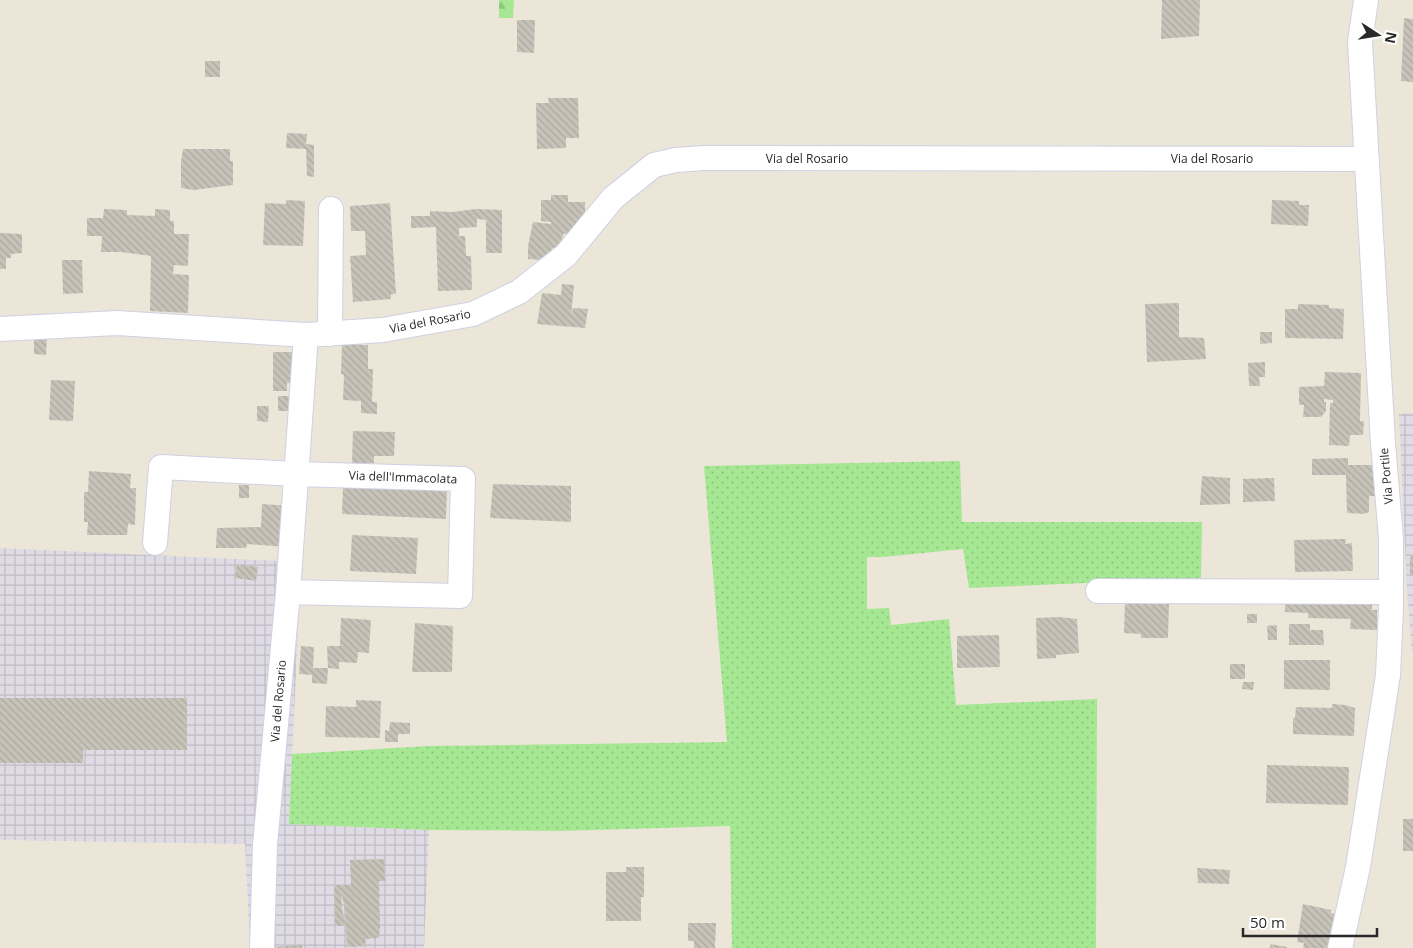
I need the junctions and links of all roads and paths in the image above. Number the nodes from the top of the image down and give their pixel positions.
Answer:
1 (1366, 0) edge
2 (1367, 159) junction
3 (331, 208) dead end
4 (0, 329) edge
5 (330, 334) junction
6 (306, 335) junction
7 (296, 474) junction
8 (155, 543) dead end
9 (1098, 591) dead end
10 (288, 592) junction
11 (1391, 592) junction
12 (262, 948) edge
13 (1340, 948) edge

1 - 2 street, Via Portile
2 - 5 street, Via del Rosario
2 - 11 street, Via Portile
3 - 5 street
4 - 6 street, Via del Rosario
5 - 6 street, Via del Rosario
6 - 7 street, Via del Rosario
7 - 8 street, Via dell'Immacolata
7 - 10 street, Via del Rosario
7 - 10 street, Via dell'Immacolata
9 - 11 street
10 - 12 street, Via del Rosario
11 - 13 street, Via Portile

